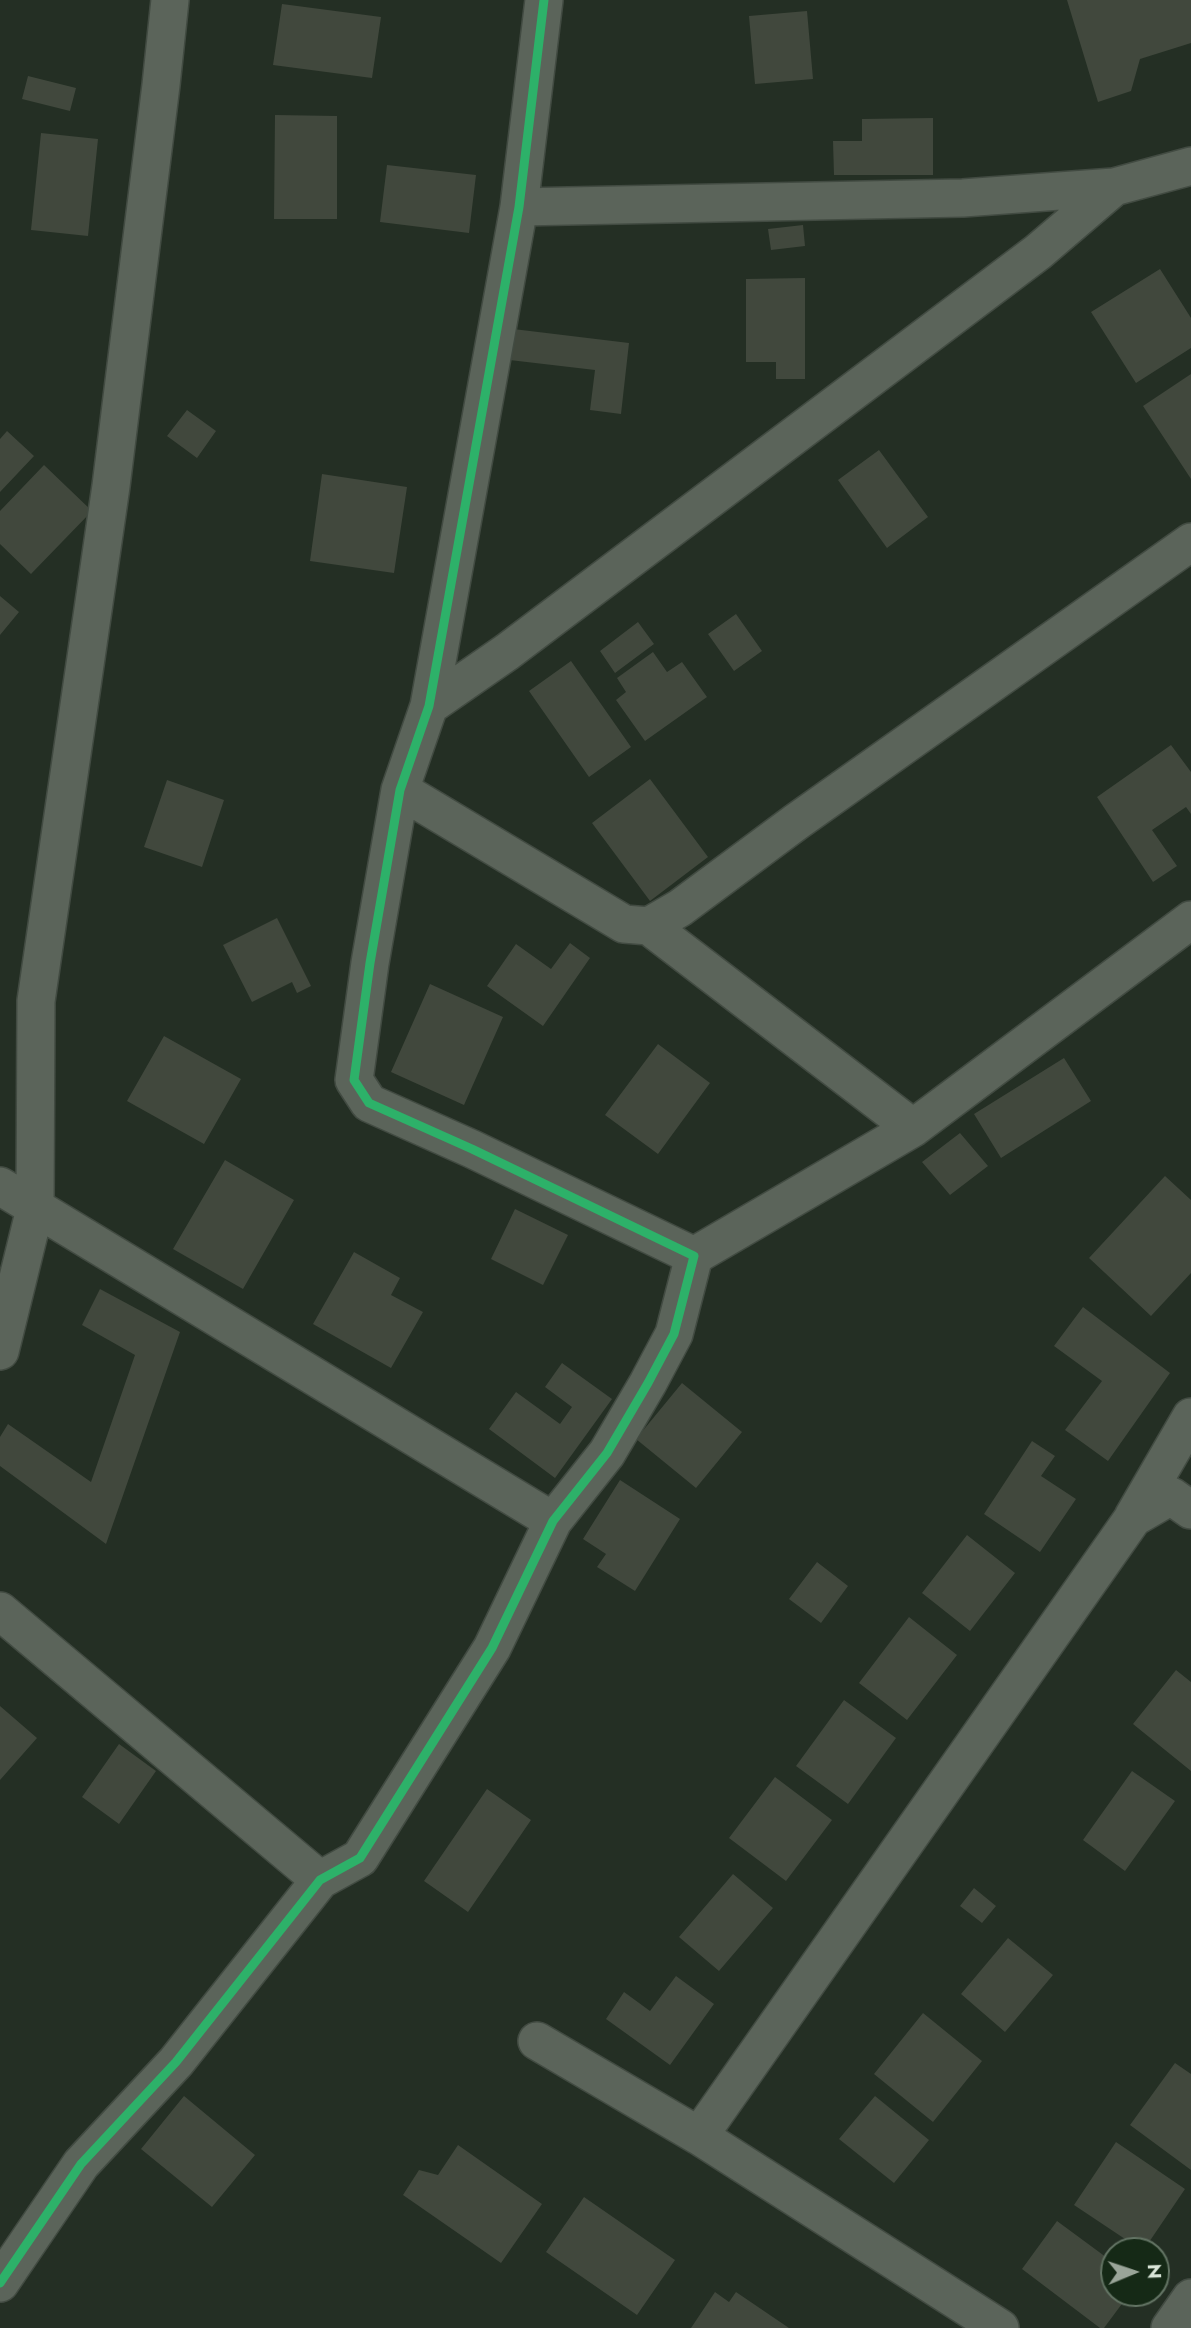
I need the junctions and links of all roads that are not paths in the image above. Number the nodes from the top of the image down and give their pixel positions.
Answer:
1 (170, 0) edge
2 (544, 0) edge
3 (1191, 166) edge
4 (1114, 187) junction
5 (519, 207) junction
6 (1191, 541) edge
7 (429, 706) junction
8 (400, 790) junction
9 (1191, 920) edge
10 (649, 926) junction
11 (913, 1128) junction
12 (0, 1186) edge
13 (35, 1209) junction
14 (694, 1256) junction
15 (0, 1351) edge
16 (1191, 1417) edge
17 (1191, 1510) edge
18 (1133, 1518) junction
19 (553, 1521) junction
20 (0, 1611) edge
21 (320, 1880) junction
22 (537, 2041) dead end
23 (699, 2136) junction
24 (0, 2283) edge
25 (1191, 2298) edge
26 (1000, 2328) edge
27 (1170, 2328) edge

1 - 13 street
2 - 5 street
3 - 4 street
4 - 5 street
4 - 7 street
5 - 7 street
6 - 10 street
7 - 8 street
8 - 10 street
8 - 14 street
9 - 11 street
10 - 11 street
11 - 14 street
12 - 13 street
13 - 15 street
13 - 19 street
14 - 19 street
16 - 18 street
17 - 18 street
18 - 23 street
19 - 21 street
20 - 21 street
21 - 24 street
22 - 23 street
23 - 26 street
25 - 27 street

